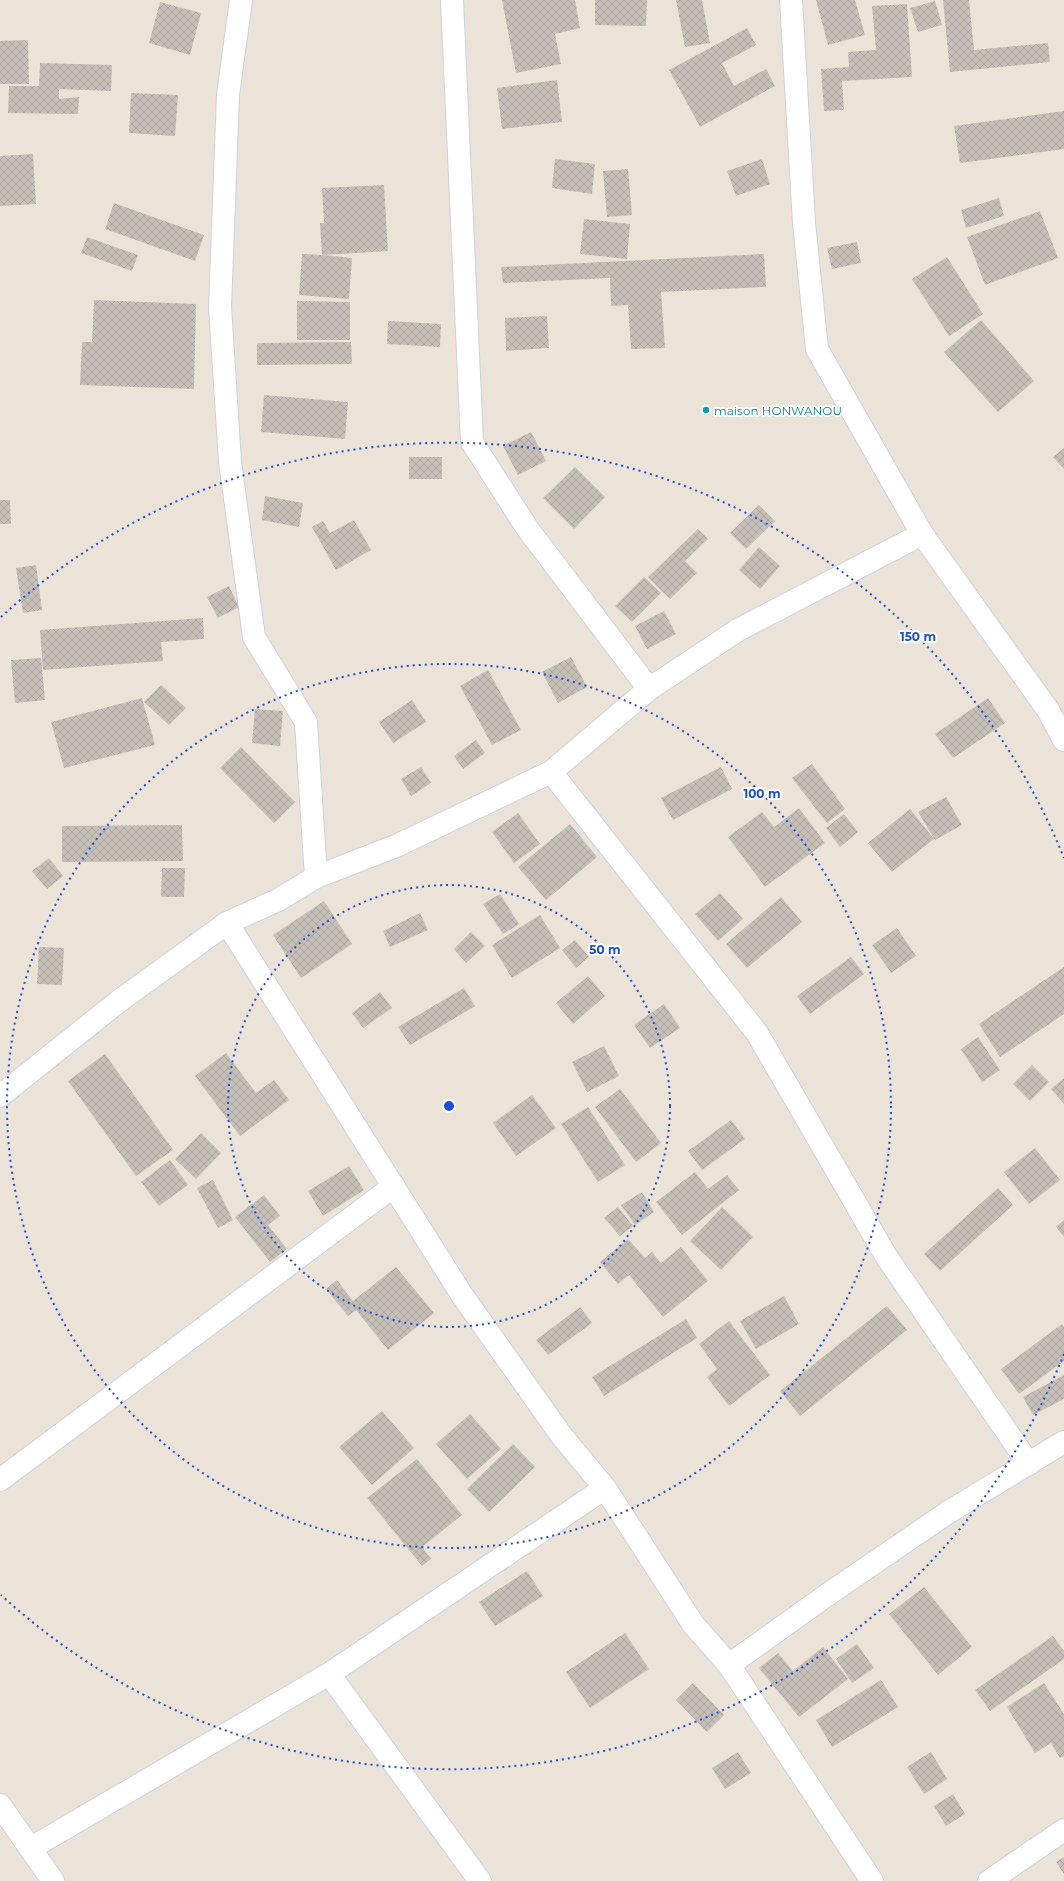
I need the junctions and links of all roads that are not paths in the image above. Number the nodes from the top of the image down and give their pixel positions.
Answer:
1 (241, 0) edge
2 (452, 0) edge
3 (792, 0) edge
4 (922, 534) junction
5 (649, 689) junction
6 (1056, 705) edge
7 (1064, 740) edge
8 (551, 772) junction
9 (316, 877) junction
10 (227, 923) junction
11 (0, 1096) edge
12 (394, 1186) junction
13 (1064, 1442) edge
14 (1029, 1464) junction
15 (0, 1480) edge
16 (605, 1488) junction
17 (729, 1665) junction
18 (329, 1674) junction
19 (0, 1805) edge
20 (1064, 1830) edge
21 (31, 1848) junction
22 (53, 1881) edge
23 (480, 1881) edge
24 (872, 1881) edge
25 (989, 1881) edge

1 - 9 street
2 - 5 street
3 - 4 street
4 - 5 street
4 - 6 street
5 - 8 street
6 - 7 street
8 - 9 street
8 - 14 street
9 - 10 street
10 - 11 street
10 - 12 street
12 - 15 street
12 - 16 street
13 - 14 street
14 - 17 street
16 - 17 street
16 - 18 street
17 - 24 street
18 - 21 street
18 - 23 street
19 - 21 street
20 - 25 street
21 - 22 street

